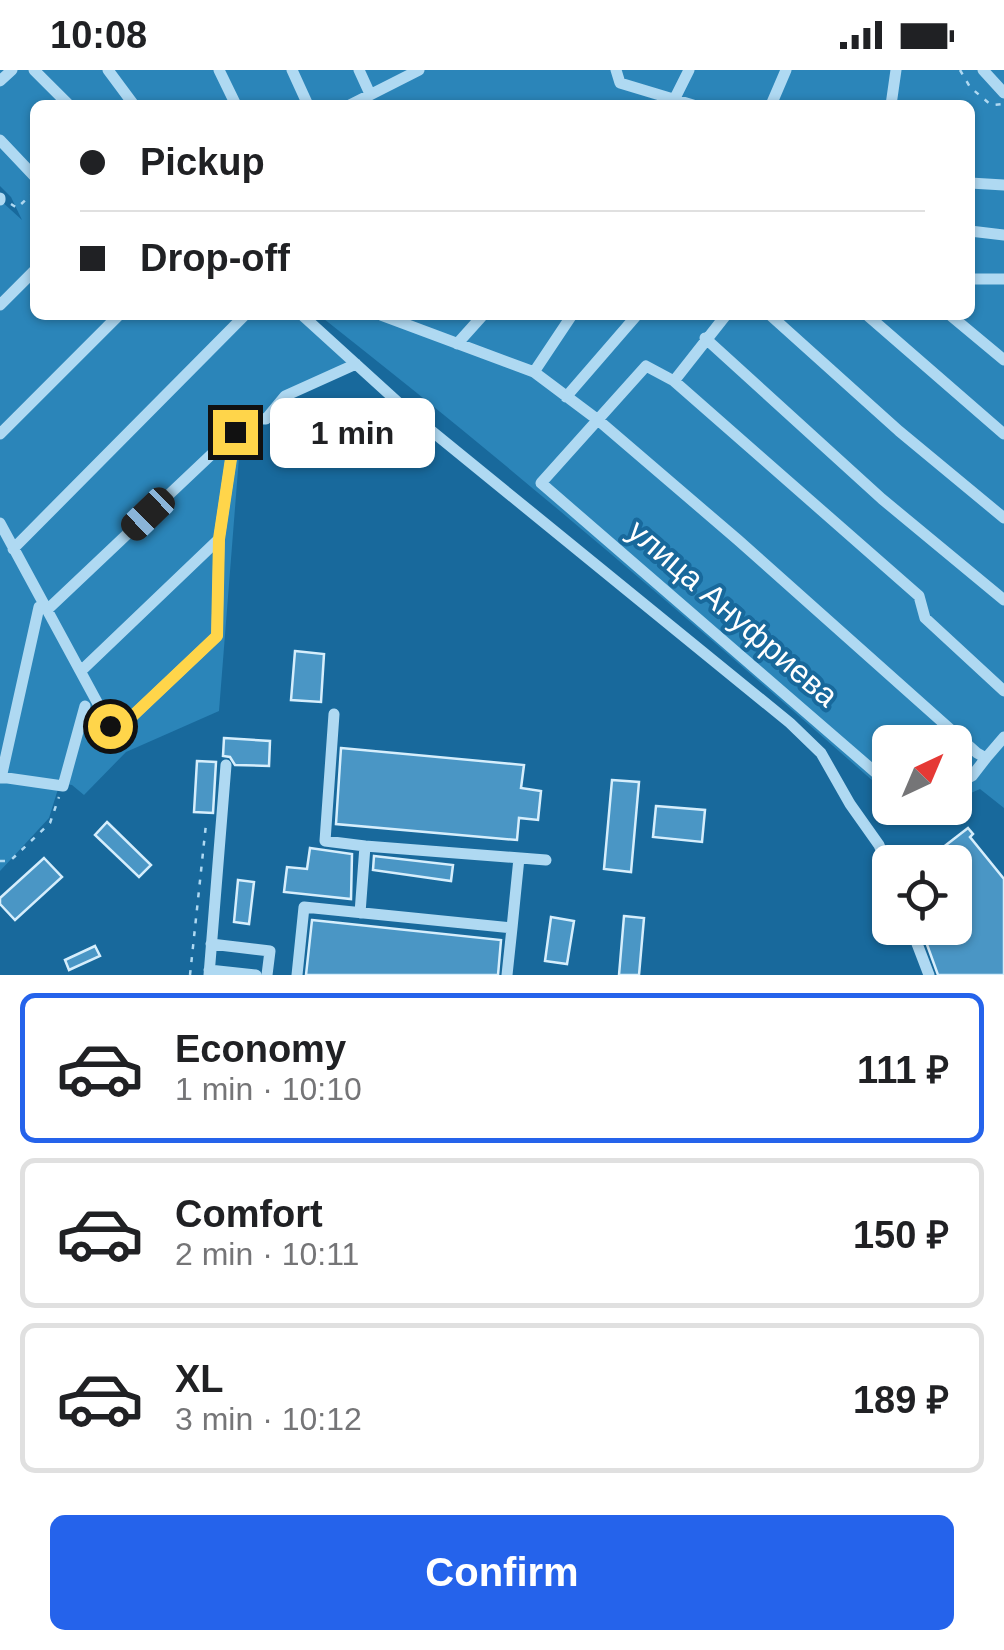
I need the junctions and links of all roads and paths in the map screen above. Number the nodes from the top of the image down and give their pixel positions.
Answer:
1 (12, 70) edge
2 (34, 70) edge
3 (108, 70) edge
4 (219, 70) edge
5 (292, 70) edge
6 (359, 70) edge
7 (419, 70) edge
8 (616, 70) edge
9 (688, 70) edge
10 (786, 70) edge
11 (896, 70) edge
12 (960, 70) edge
13 (982, 70) edge
14 (0, 82) edge
15 (1004, 93) edge
16 (370, 94) junction
17 (64, 100) edge
18 (130, 100) edge
19 (234, 100) edge
20 (306, 100) edge
21 (359, 100) edge
22 (674, 100) joint
23 (774, 100) edge
24 (892, 100) edge
25 (1004, 104) edge
26 (0, 140) edge
27 (30, 172) edge
28 (975, 184) edge
29 (1004, 185) edge
30 (30, 196) edge
31 (0, 199) edge
32 (975, 231) edge
33 (1004, 234) edge
34 (30, 275) edge
35 (975, 278) edge
36 (1004, 279) edge
37 (0, 304) edge
38 (113, 320) edge
39 (240, 320) edge
40 (308, 320) edge
41 (404, 320) edge
42 (479, 320) edge
43 (569, 320) edge
44 (633, 320) edge
45 (721, 320) edge
46 (776, 320) edge
47 (875, 320) edge
48 (956, 320) edge
49 (705, 338) junction
50 (457, 344) junction
51 (1004, 360) edge
52 (356, 364) junction
53 (534, 372) junction
54 (674, 380) junction
55 (566, 398) junction
56 (598, 420) junction
57 (235, 432) junction
58 (0, 434) edge
59 (1004, 434) edge
60 (1004, 518) edge
61 (0, 523) edge
62 (219, 539) junction
63 (13, 548) junction
64 (1004, 600) edge
65 (43, 608) junction
66 (82, 670) junction
67 (1004, 691) edge
68 (85, 706) dead end
69 (334, 714) dead end
70 (1004, 737) edge
71 (986, 758) junction
72 (226, 766) dead end
73 (872, 769) edge
74 (972, 776) edge
75 (1, 778) edge
76 (63, 786) junction
77 (206, 824) dead end
78 (879, 845) edge
79 (365, 846) junction
80 (519, 858) junction
81 (546, 860) dead end
82 (0, 861) edge
83 (360, 913) junction
84 (512, 928) junction
85 (211, 944) junction
86 (918, 945) edge
87 (209, 972) edge
88 (190, 975) edge
89 (256, 975) edge
90 (268, 975) edge
91 (297, 975) edge
92 (507, 975) edge
93 (929, 975) edge

1 - 14 street
2 - 17 street
3 - 18 street
4 - 19 street
5 - 20 street
6 - 16 street
7 - 16 street
8 - 22 street
9 - 22 street
10 - 23 street
11 - 24 street
12 - 25 path
13 - 15 street
16 - 21 street
26 - 27 street
28 - 29 street
30 - 31 path
32 - 33 street
34 - 37 street
35 - 36 street
38 - 58 street
39 - 63 street
40 - 52 street
41 - 50 street
42 - 50 street
43 - 53 street
44 - 55 street
45 - 49 street
46 - 60 street
47 - 59 street
48 - 51 street
49 - 54 street
49 - 64 street
50 - 53 street
52 - 57 street
52 - 78 street
53 - 55 street
54 - 56 street
54 - 67 street
55 - 56 street
56 - 71 street
56 - 73 street, улица Ануфриева
57 - 62 street
57 - 65 street
61 - 63 street
62 - 66 street
62 - 66 street
63 - 65 street
65 - 66 street
65 - 75 street
68 - 76 street
69 - 79 street
70 - 71 street
71 - 74 street
72 - 85 street
75 - 76 street
76 - 82 path
77 - 88 path
79 - 80 street
79 - 83 street
80 - 81 street
80 - 84 street
83 - 84 street
83 - 91 street
84 - 92 street
85 - 87 street
85 - 90 street
86 - 93 street
87 - 89 street

